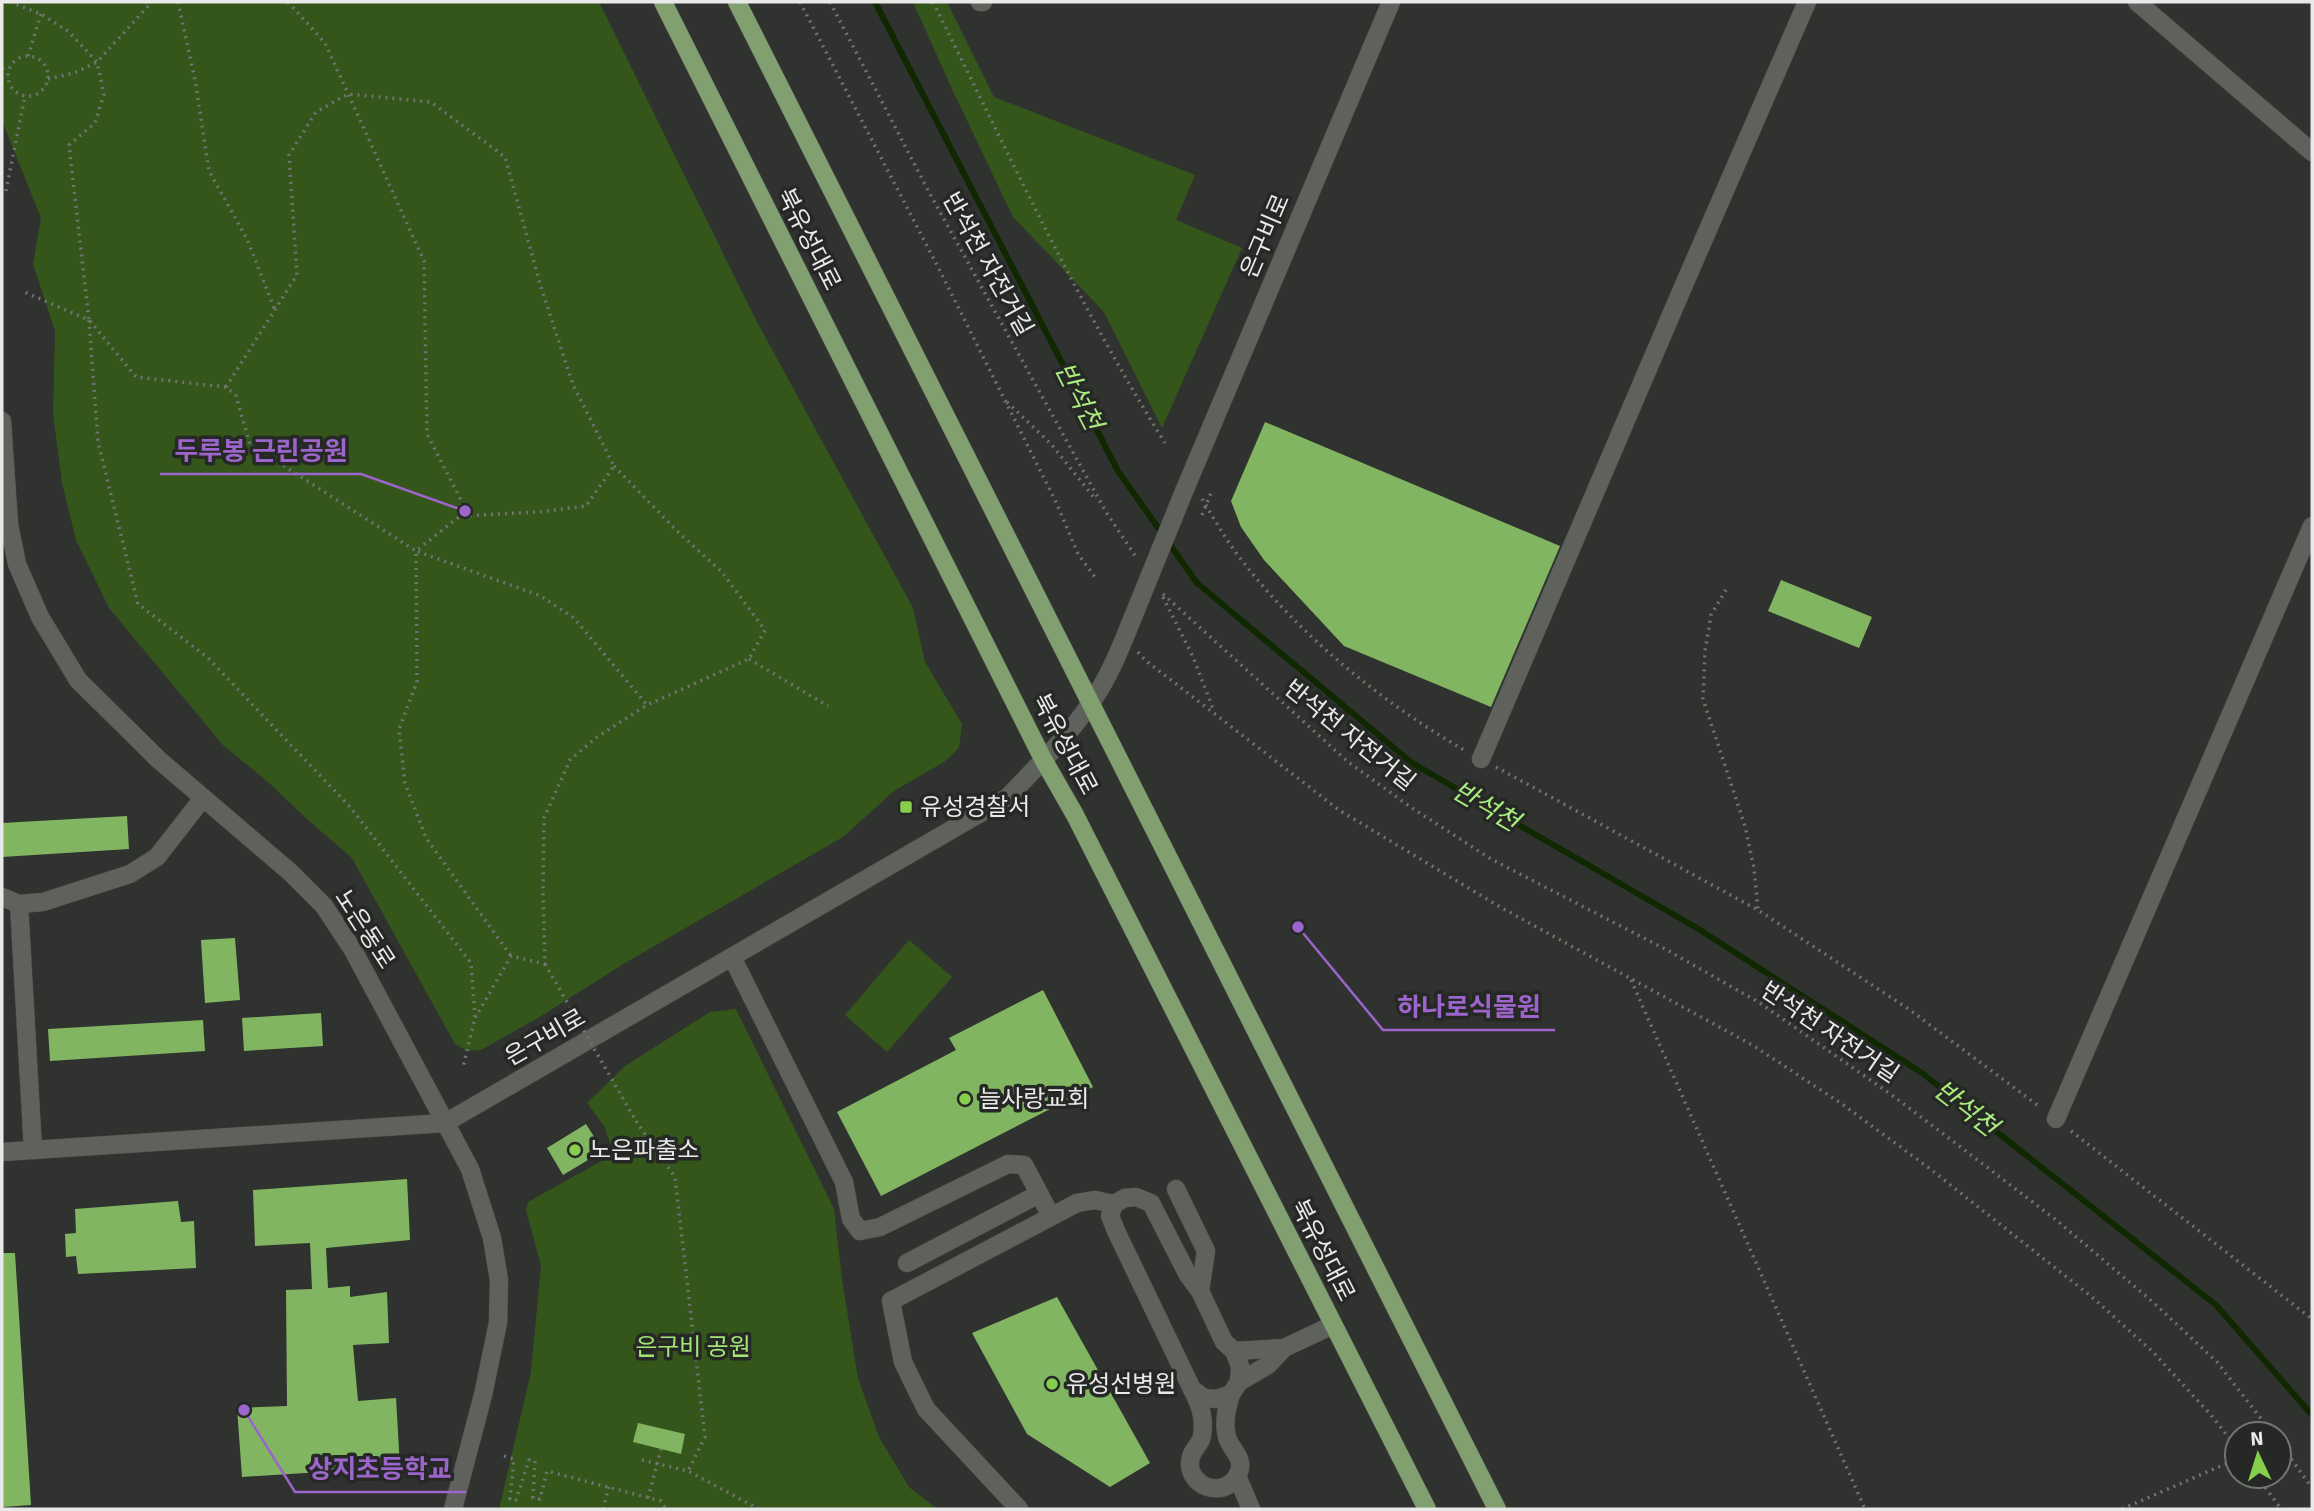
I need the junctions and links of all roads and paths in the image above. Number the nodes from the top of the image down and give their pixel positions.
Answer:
1 (10, 2) edge
2 (152, 2) edge
3 (178, 2) edge
4 (288, 2) edge
5 (663, 2) edge
6 (737, 2) edge
7 (800, 2) edge
8 (830, 2) edge
9 (933, 2) edge
10 (1391, 2) edge
11 (1807, 2) edge
12 (2137, 2) edge
13 (41, 14) junction
14 (28, 56) junction
15 (97, 62) junction
16 (2, 69) edge
17 (8, 72) junction
18 (48, 79) junction
19 (348, 94) junction
20 (24, 96) junction
21 (2312, 152) edge
22 (6, 191) dead end
23 (22, 291) dead end
24 (275, 310) junction
25 (89, 320) junction
26 (226, 387) junction
27 (1003, 398) junction
28 (2, 421) edge
29 (1165, 443) dead end
30 (614, 466) junction
31 (1187, 484) junction
32 (1211, 493) dead end
33 (1206, 506) junction
34 (1106, 512) junction
35 (1202, 515) dead end
36 (460, 516) junction
37 (2312, 526) edge
38 (416, 551) junction
39 (1140, 563) dead end
40 (1095, 578) dead end
41 (1726, 590) dead end
42 (1125, 638) junction
43 (749, 659) junction
44 (1092, 702) junction
45 (647, 705) junction
46 (828, 706) dead end
47 (1214, 711) junction
48 (1043, 759) junction
49 (1481, 759) junction
50 (203, 798) junction
51 (10, 901) edge
52 (1758, 910) junction
53 (511, 956) junction
54 (732, 957) junction
55 (545, 964) junction
56 (1630, 978) junction
57 (475, 1018) junction
58 (463, 1068) dead end
59 (2056, 1119) junction
60 (445, 1123) junction
61 (33, 1150) junction
62 (2, 1152) edge
63 (1176, 1189) dead end
64 (1039, 1194) junction
65 (1112, 1210) junction
66 (1051, 1216) junction
67 (907, 1263) dead end
68 (1200, 1291) junction
69 (2312, 1320) edge
70 (1334, 1325) junction
71 (1284, 1348) junction
72 (1234, 1351) junction
73 (1235, 1388) junction
74 (1192, 1389) junction
75 (2262, 1420) edge
76 (2223, 1431) edge
77 (661, 1449) dead end
78 (504, 1456) dead end
79 (642, 1460) dead end
80 (2293, 1462) edge
81 (657, 1464) junction
82 (2223, 1465) edge
83 (688, 1471) junction
84 (1235, 1485) junction
85 (609, 1487) junction
86 (2312, 1488) edge
87 (2268, 1490) edge
88 (648, 1497) junction
89 (453, 1509) edge
90 (603, 1509) edge
91 (666, 1509) edge
92 (759, 1509) edge
93 (1019, 1509) edge
94 (1251, 1509) edge
95 (1426, 1509) edge
96 (1497, 1509) edge
97 (1865, 1509) edge
98 (2122, 1509) edge
99 (2281, 1509) edge

1 - 13 path
2 - 15 path
3 - 24 path
4 - 19 path
5 - 48 main road, 북유성대로
6 - 44 main road, 북유성대로
7 - 27 path
8 - 34 path, 반석천 자전거길
9 - 29 path
10 - 31 street, 은구비로
11 - 49 street
12 - 21 street
13 - 14 path
13 - 15 path
14 - 17 path
14 - 18 path
15 - 18 path
15 - 25 path
16 - 17 path
17 - 20 path
18 - 20 path
19 - 24 path
19 - 30 path
19 - 36 path
20 - 22 path
23 - 25 path
24 - 26 path
25 - 26 path
25 - 57 path
26 - 38 path
27 - 34 path
27 - 40 path
28 - 50 street, 노은동로
30 - 36 path
30 - 43 path
31 - 33 path
31 - 42 street, 은구비로, bridge
32 - 33 path
33 - 35 path
33 - 49 path
34 - 39 path, 반석천 자전거길
36 - 38 path
37 - 59 street
38 - 45 path
38 - 53 path
41 - 52 path
42 - 44 street, 은구비로
42 - 47 path
43 - 45 path
43 - 46 path
44 - 48 street, 은구비로
44 - 96 main road, 북유성대로
45 - 55 path
47 - 56 path
47 - 75 path, 반석천 자전거길
48 - 54 street, 은구비로
48 - 70 main road, 북유성대로
49 - 52 path
50 - 51 street
50 - 60 street, 노은동로
51 - 61 street
52 - 59 path
53 - 55 path
53 - 57 path
54 - 60 street, 은구비로
54 - 64 street
55 - 83 path, bridge
56 - 76 path
56 - 97 path
57 - 58 path
59 - 69 path
60 - 61 street, 은구비로
60 - 89 street, 노은동로
61 - 62 street, 은구비로
63 - 68 street
64 - 66 street
64 - 67 street
65 - 66 street
65 - 68 street
65 - 74 street
66 - 93 street
68 - 72 street
70 - 71 street
70 - 95 main road, 북유성대로
71 - 72 street
71 - 73 street
72 - 73 street
73 - 74 street
73 - 84 street
74 - 84 street
77 - 81 path
78 - 85 path
79 - 81 path
80 - 86 path
81 - 83 path
81 - 88 path
82 - 98 path
83 - 92 path
84 - 94 street
85 - 88 path
85 - 90 path
87 - 99 path
88 - 91 path

